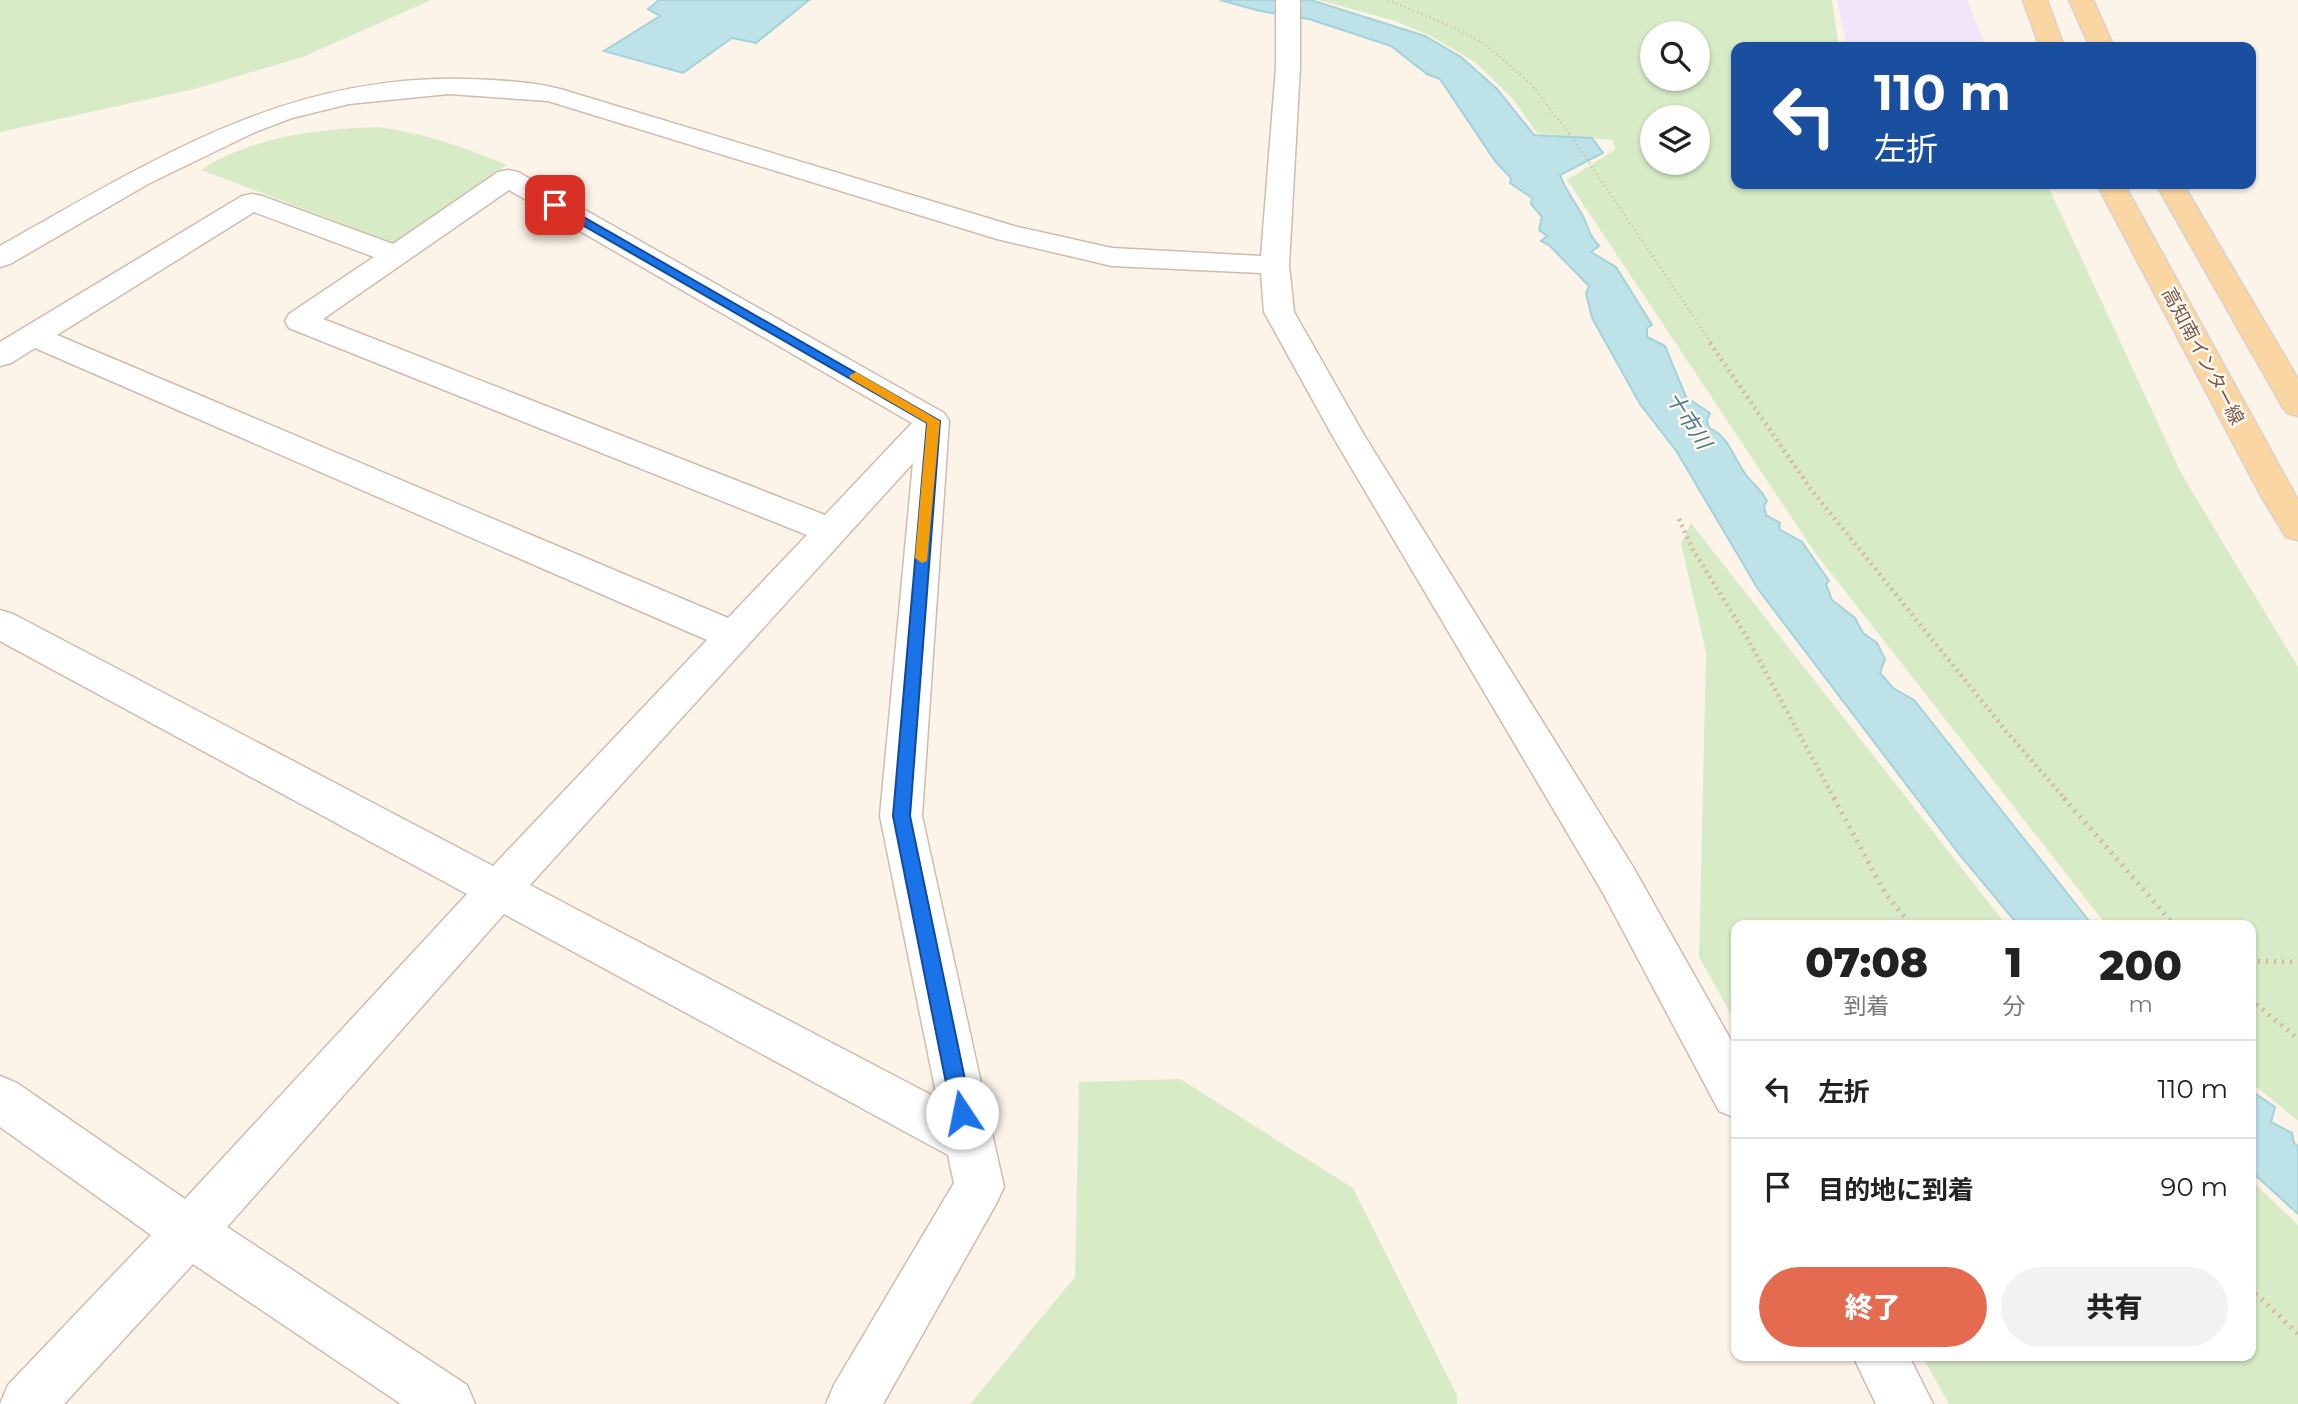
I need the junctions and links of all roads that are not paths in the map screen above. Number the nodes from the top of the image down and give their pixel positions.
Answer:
1 (2035, 0) edge
2 (2081, 0) edge
3 (1287, 13) edge
4 (2050, 42) edge
5 (2100, 42) edge
6 (2113, 189) edge
7 (2172, 189) edge
8 (396, 255) junction
9 (0, 258) edge
10 (1275, 265) junction
11 (33, 336) junction
12 (0, 356) edge
13 (2298, 406) edge
14 (933, 421) junction
15 (2298, 528) edge
16 (831, 531) junction
17 (0, 624) edge
18 (734, 636) junction
19 (499, 889) junction
20 (1731, 1087) edge
21 (0, 1099) edge
22 (968, 1140) junction
23 (189, 1232) junction
24 (1882, 1361) edge
25 (27, 1404) edge
26 (448, 1404) edge
27 (853, 1404) edge
28 (1906, 1404) edge

1 - 4 main road
2 - 5 main road
3 - 10 street
6 - 15 main road, 高知南インター線
7 - 13 main road
8 - 11 street
8 - 14 street
8 - 16 street
9 - 10 street
10 - 20 street
11 - 12 street
11 - 18 street
14 - 16 street
14 - 22 street
16 - 18 street
17 - 19 street
18 - 19 street
19 - 22 street
19 - 23 street
21 - 23 street
22 - 27 street
23 - 25 street
23 - 26 street
24 - 28 street

